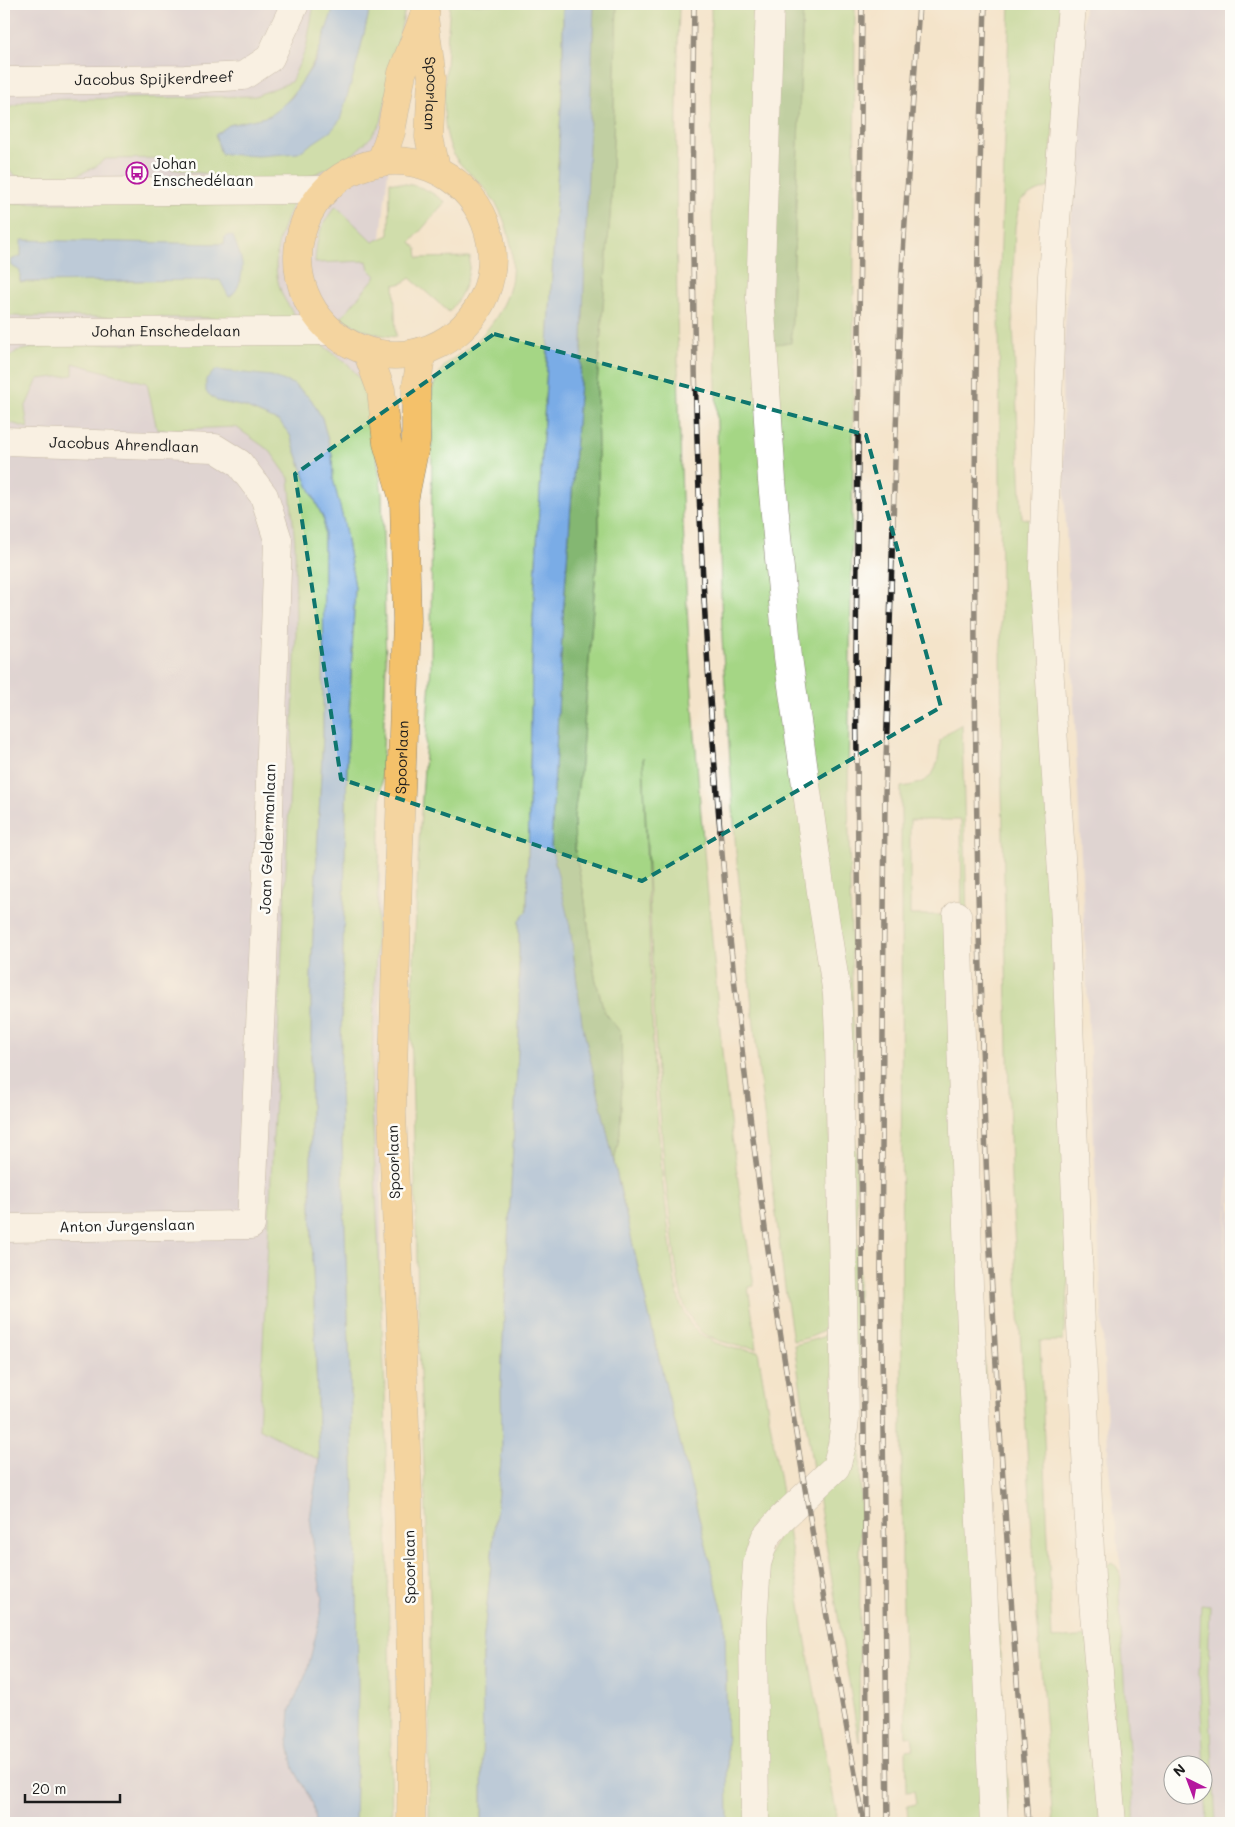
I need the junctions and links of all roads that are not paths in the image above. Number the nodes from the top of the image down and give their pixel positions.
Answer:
1 (295, 4) edge
2 (770, 4) edge
3 (1072, 4) edge
4 (424, 11) edge
5 (4, 81) edge
6 (381, 162) junction
7 (436, 168) junction
8 (324, 190) junction
9 (4, 192) edge
10 (330, 331) junction
11 (4, 332) edge
12 (422, 351) junction
13 (368, 354) junction
14 (4, 441) edge
15 (239, 463) joint
16 (404, 500) junction
17 (957, 915) dead end
18 (251, 1225) joint
19 (4, 1228) edge
20 (411, 1823) edge
21 (755, 1823) edge
22 (994, 1823) edge
23 (1112, 1823) edge

1 - 5 street, Jacobus Spijkerdreef
2 - 21 street
3 - 23 street
4 - 6 main road, Spoorlaan
4 - 7 main road, Spoorlaan
6 - 7 main road
6 - 8 main road
7 - 12 main road
8 - 9 street
8 - 10 main road
10 - 11 street, Johan Enschedelaan
10 - 13 main road
12 - 13 main road
12 - 16 main road, Spoorlaan
13 - 16 main road, Spoorlaan
14 - 15 street, Jacobus Ahrendlaan
15 - 18 street, Joan Geldermanlaan
16 - 20 main road, Spoorlaan
17 - 22 street
18 - 19 street, Anton Jurgenslaan

